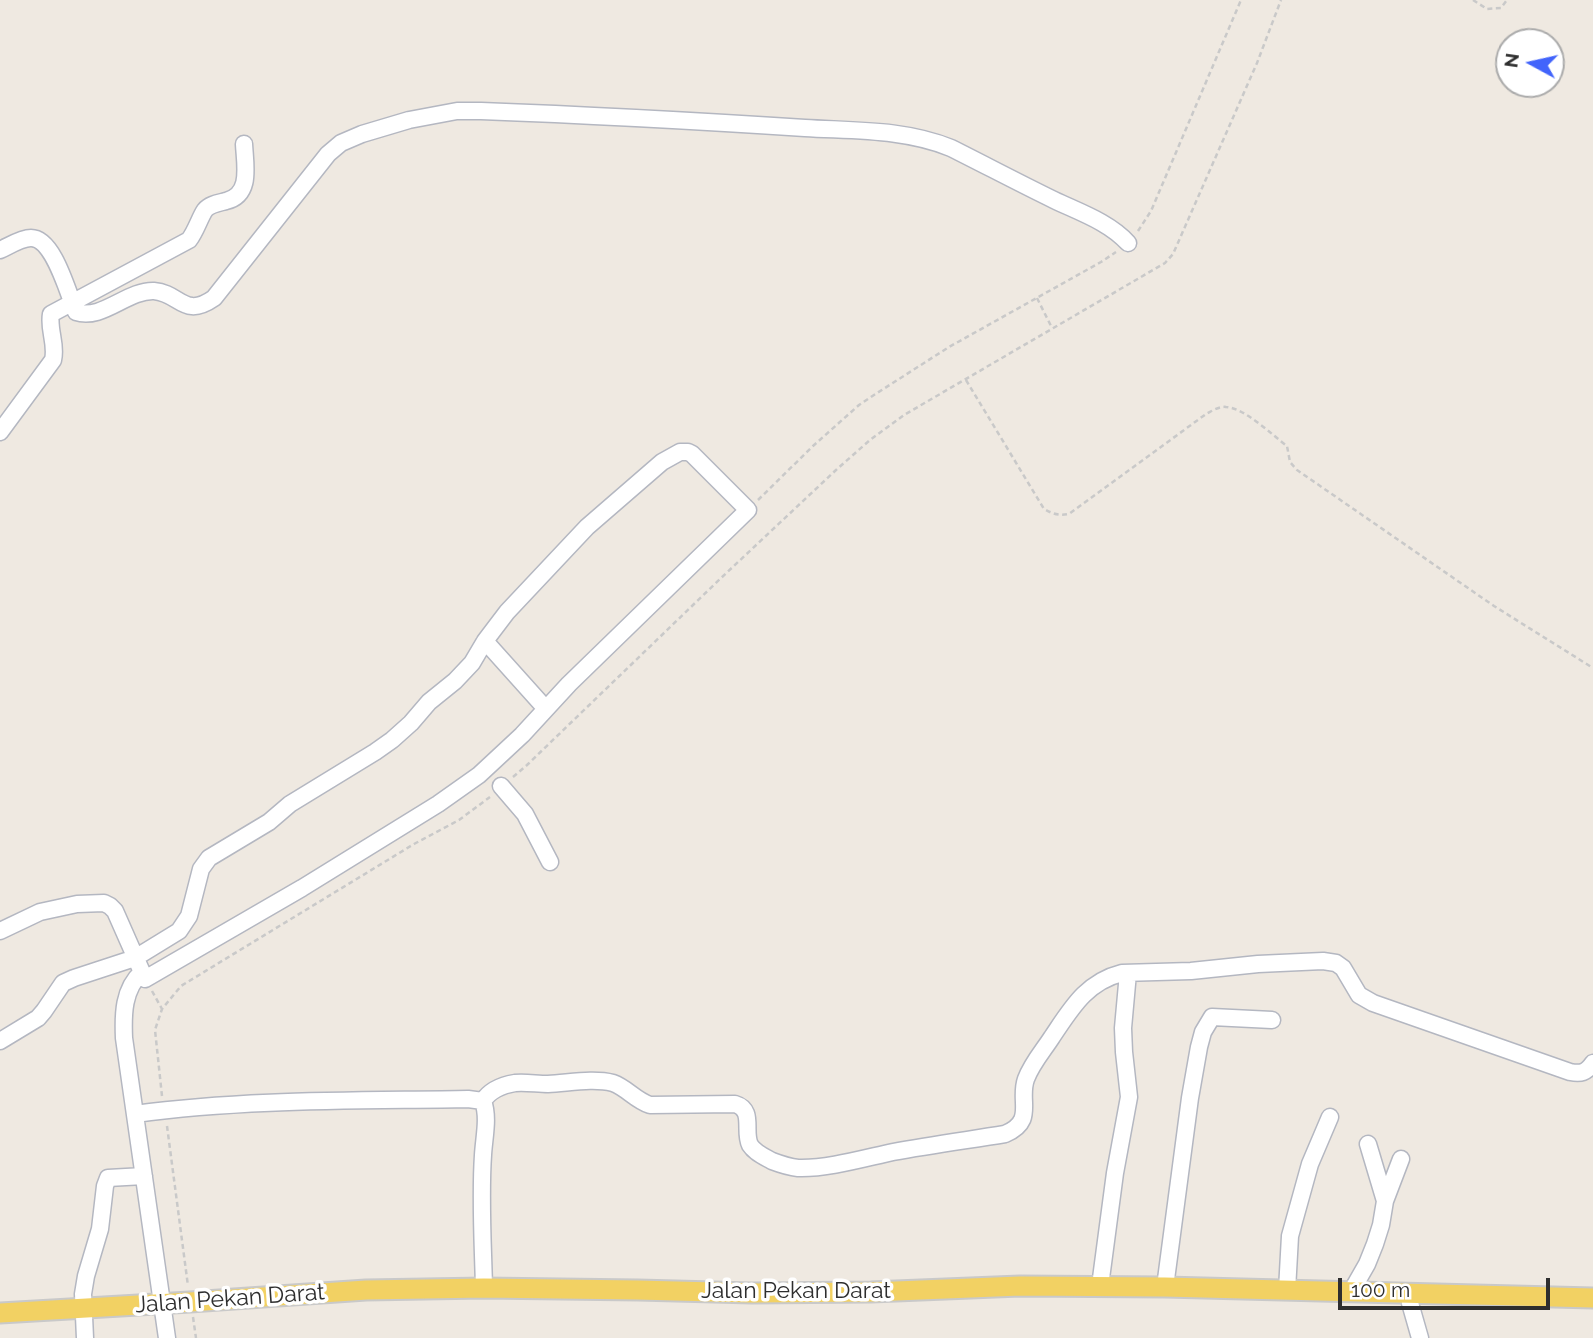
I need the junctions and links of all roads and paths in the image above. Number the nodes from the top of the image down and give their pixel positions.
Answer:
1 (1241, 0) edge
2 (1281, 0) edge
3 (1473, 0) edge
4 (1507, 0) edge
5 (244, 144) dead end
6 (1128, 243) junction
7 (0, 250) edge
8 (1037, 298) junction
9 (72, 302) junction
10 (1052, 328) junction
11 (966, 380) junction
12 (0, 432) edge
13 (748, 509) junction
14 (485, 641) junction
15 (1593, 668) edge
16 (546, 709) junction
17 (501, 786) junction
18 (550, 862) dead end
19 (0, 931) edge
20 (139, 965) junction
21 (1127, 984) junction
22 (152, 990) dead end
23 (162, 1009) junction
24 (1272, 1020) dead end
25 (0, 1041) edge
26 (1593, 1063) edge
27 (483, 1101) junction
28 (150, 1112) junction
29 (1330, 1117) dead end
30 (1368, 1144) dead end
31 (1401, 1159) dead end
32 (144, 1175) junction
33 (1385, 1201) junction
34 (1100, 1286) junction
35 (1165, 1287) junction
36 (484, 1288) junction
37 (1287, 1290) junction
38 (1351, 1292) junction
39 (1410, 1294) junction
40 (1593, 1298) edge
41 (190, 1302) junction
42 (162, 1303) junction
43 (82, 1308) junction
44 (0, 1313) edge
45 (85, 1338) edge
46 (167, 1338) edge
47 (196, 1338) edge
48 (1420, 1338) edge

1 - 6 path
2 - 10 path
3 - 4 path
5 - 9 street
6 - 8 path
6 - 9 street
7 - 9 street
8 - 10 path
8 - 13 path
9 - 12 street
10 - 11 path
11 - 15 path
11 - 17 path
13 - 14 street
13 - 16 street
14 - 16 street
14 - 20 street
16 - 20 street
17 - 18 street
17 - 23 path
19 - 20 street
20 - 25 street
20 - 28 street
21 - 26 street
21 - 27 street
21 - 34 street
22 - 23 path
23 - 28 path
24 - 35 street
27 - 28 street
27 - 36 street
28 - 32 street
28 - 41 path
29 - 37 street
30 - 33 street
31 - 33 street
32 - 42 street
32 - 43 street
33 - 38 street
34 - 35 main road, Jalan Pekan Darat
34 - 36 main road, Jalan Pekan Darat
35 - 37 main road, Jalan Pekan Darat
36 - 41 main road, Jalan Pekan Darat
37 - 38 main road, Jalan Pekan Darat
38 - 39 main road, Jalan Pekan Darat
39 - 40 main road, Jalan Pekan Darat
39 - 48 street
41 - 42 main road, Jalan Pekan Darat
41 - 47 path
42 - 43 main road, Jalan Pekan Darat
42 - 46 street
43 - 44 main road, Jalan Pekan Darat
43 - 45 street

